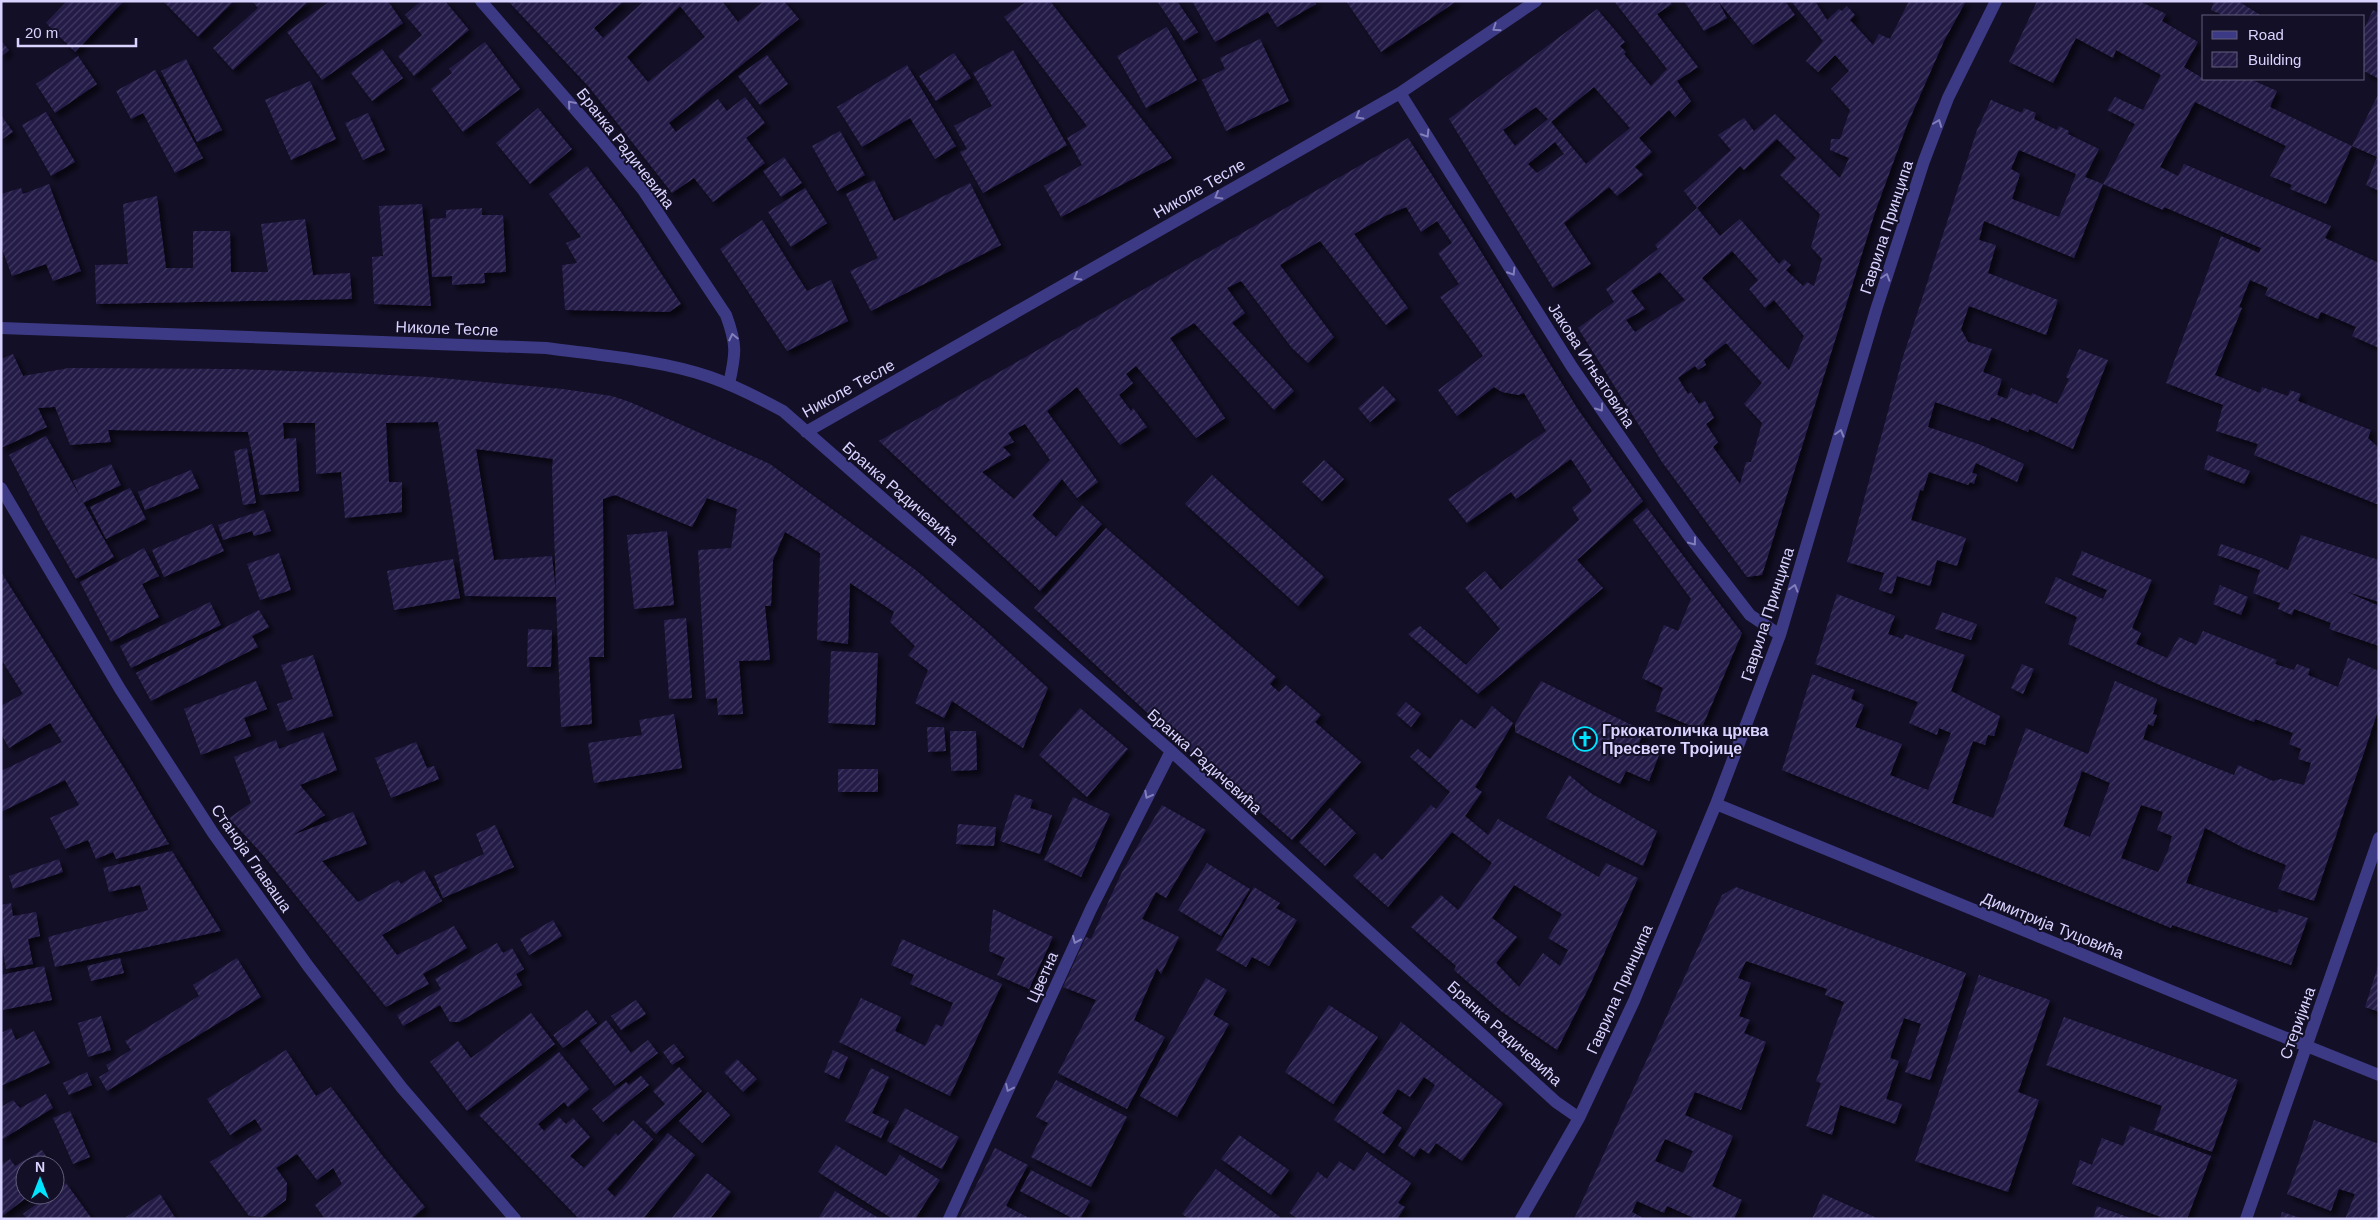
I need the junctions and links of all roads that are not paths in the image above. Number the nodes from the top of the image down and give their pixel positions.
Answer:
1 (481, 1) edge
2 (1536, 1) edge
3 (1996, 1) edge
4 (1400, 93) junction
5 (1, 328) edge
6 (729, 384) junction
7 (806, 432) junction
8 (1, 488) edge
9 (1780, 635) junction
10 (1171, 751) junction
11 (1716, 804) junction
12 (2379, 838) edge
13 (2306, 1045) junction
14 (2379, 1074) edge
15 (1579, 1118) junction
16 (515, 1219) edge
17 (949, 1219) edge
18 (1521, 1219) edge
19 (2246, 1219) edge

6 -> 1 street, Бранка Радичевића
2 -> 4 street, Николе Тесле
9 -> 3 street, Гаврила Принципа
4 -> 7 street, Николе Тесле
4 -> 9 street, Јакова Игњатовића
5 - 6 street, Николе Тесле
6 - 7 street, Николе Тесле
7 - 10 street, Бранка Радичевића
8 - 16 street, Станоја Главаша
9 - 11 street, Гаврила Принципа
10 - 15 street, Бранка Радичевића
10 -> 17 street, Цветна
11 - 13 street, Димитрија Туцовића
11 - 15 street, Гаврила Принципа
12 - 13 street, Стеријина
13 - 14 street, Димитрија Туцовића
13 - 19 street, Стеријина
15 - 18 street, Гаврила Принципа

